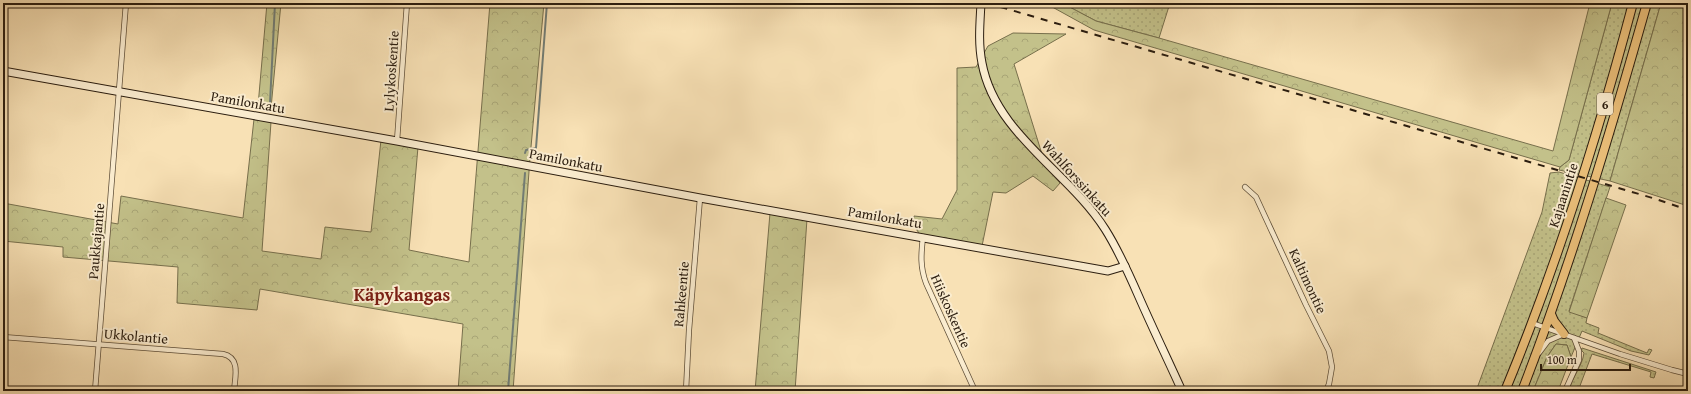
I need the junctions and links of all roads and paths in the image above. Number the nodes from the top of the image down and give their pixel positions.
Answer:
1 (126, 3) edge
2 (407, 3) edge
3 (981, 3) edge
4 (1633, 3) edge
5 (1647, 3) edge
6 (3, 71) edge
7 (119, 92) junction
8 (397, 141) junction
9 (1245, 187) dead end
10 (700, 198) junction
11 (923, 237) junction
12 (1125, 266) junction
13 (1551, 314) junction
14 (1532, 323) junction
15 (1545, 328) junction
16 (1564, 334) junction
17 (3, 337) edge
18 (1574, 338) junction
19 (99, 344) junction
20 (1534, 359) junction
21 (1688, 374) edge
22 (95, 391) edge
23 (234, 391) edge
24 (686, 391) edge
25 (975, 391) edge
26 (1182, 391) edge
27 (1326, 391) edge
28 (1505, 391) edge
29 (1522, 391) edge
30 (1565, 391) edge

1 - 7 street, Paukkajantie
2 - 8 street, Lylykoskentie
3 - 12 street, Wahlforssinkatu
4 - 14 highway, Kajaanintie / 6
5 - 13 highway, Kajaanintie / 6
6 - 7 street, Pamilonkatu
7 - 8 street, Pamilonkatu
7 - 19 street, Paukkajantie
8 - 10 street, Pamilonkatu
9 - 27 street, Kaltimontie
10 - 11 street, Pamilonkatu
10 - 24 street, Rahkeentie
11 - 12 street, Pamilonkatu
11 - 25 street, Hiiskoskentie
12 - 26 street, Wahlforssinkatu
13 - 15 highway, Kajaanintie / 6
13 - 16 highway
14 - 15 street
14 - 28 highway, Kajaanintie / 6
15 - 16 street
15 - 20 highway, Kajaanintie / 6
16 - 18 street
16 - 20 street
17 - 19 street, Ukkolantie
18 - 21 street
18 - 30 street
19 - 22 street, Paukkajantie
19 - 23 street, Ukkolantie
20 - 29 highway, Kajaanintie / 6

